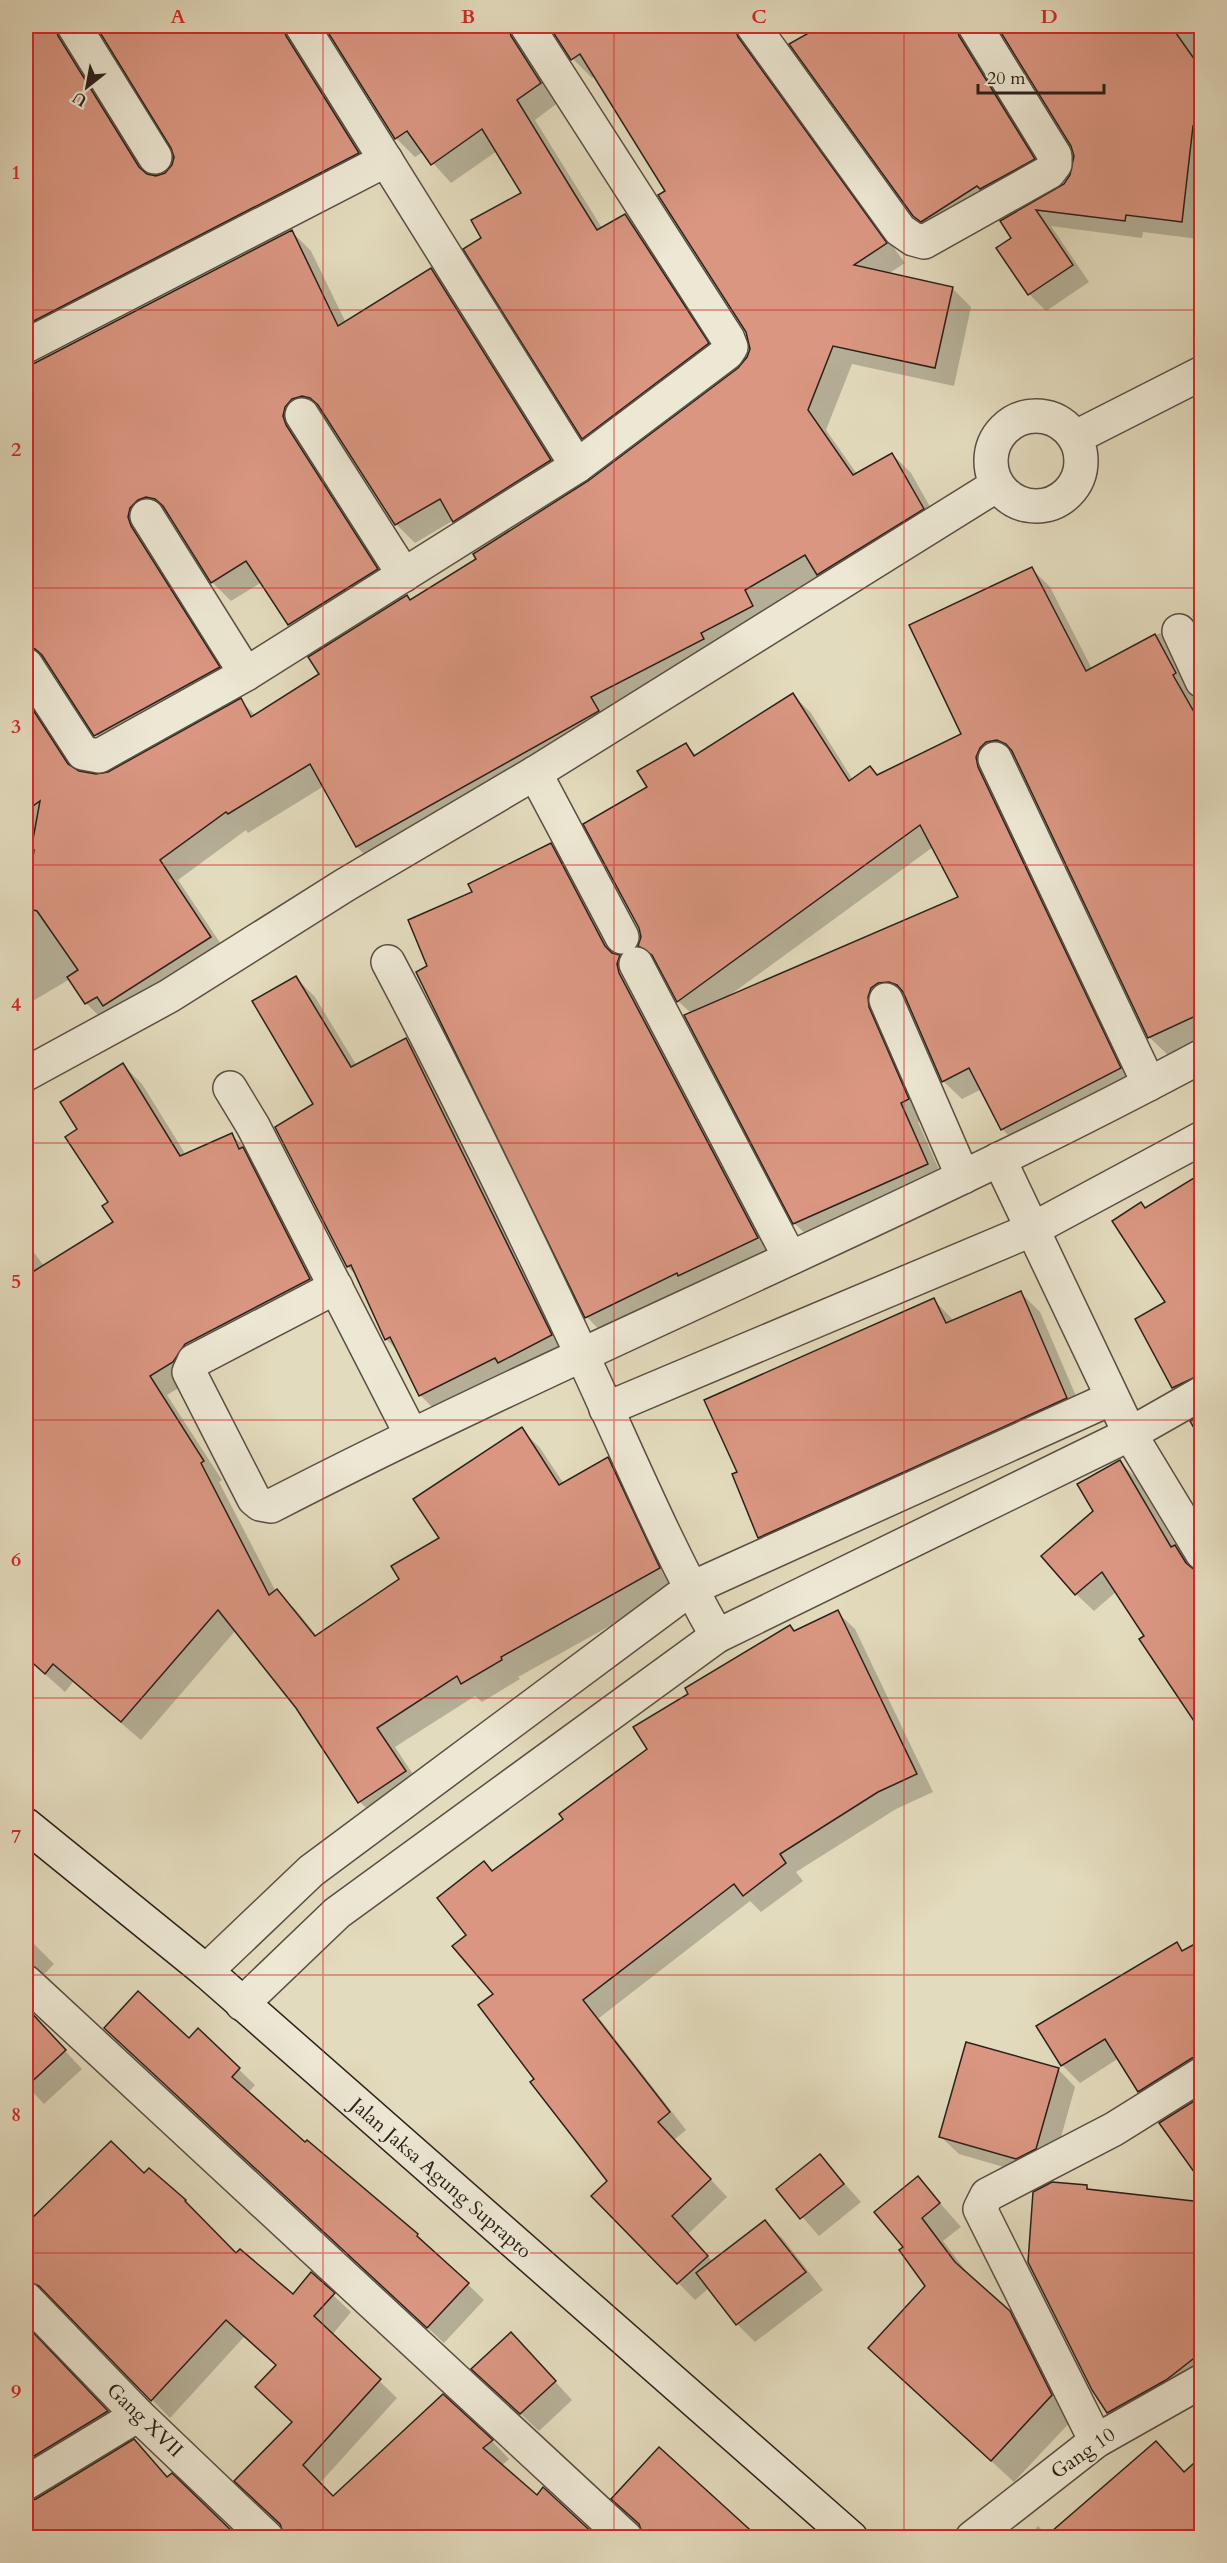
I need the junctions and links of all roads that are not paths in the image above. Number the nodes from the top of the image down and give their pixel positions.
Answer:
1 (74, 26) edge
2 (302, 26) edge
3 (527, 26) edge
4 (975, 26) edge
5 (765, 29) edge
6 (155, 157) dead end
7 (386, 160) junction
8 (26, 346) edge
9 (1202, 373) edge
10 (302, 415) dead end
11 (1076, 437) junction
12 (577, 466) junction
13 (997, 485) junction
14 (147, 516) dead end
15 (404, 575) junction
16 (1179, 631) dead end
17 (26, 664) edge
18 (246, 674) junction
19 (1202, 681) edge
20 (995, 759) dead end
21 (535, 773) junction
22 (388, 962) dead end
23 (886, 1000) dead end
24 (1202, 1056) edge
25 (26, 1074) edge
26 (1149, 1084) junction
27 (230, 1088) dead end
28 (1202, 1138) edge
29 (999, 1159) junction
30 (963, 1177) junction
31 (1031, 1230) junction
32 (790, 1258) junction
33 (336, 1287) junction
34 (581, 1354) junction
35 (1202, 1393) edge
36 (1112, 1398) junction
37 (606, 1409) junction
38 (411, 1434) junction
39 (1130, 1434) junction
40 (1202, 1553) edge
41 (690, 1589) junction
42 (717, 1636) junction
43 (26, 1825) edge
44 (206, 1971) junction
45 (26, 1982) edge
46 (242, 2004) junction
47 (1202, 2074) edge
48 (26, 2299) edge
49 (1197, 2394) edge
50 (138, 2415) junction
51 (1096, 2442) junction
52 (26, 2483) edge
53 (267, 2538) edge
54 (626, 2538) edge
55 (851, 2538) edge
56 (972, 2538) edge

1 - 6 street
2 - 7 street
3 - 12 street
4 - 5 street
7 - 8 street
7 - 12 street
9 - 11 street
10 - 15 street
11 - 13 street
11 - 13 street
12 - 15 street
13 - 21 street
14 - 18 street
15 - 18 street
16 - 19 street
17 - 18 street
20 - 26 street
21 - 25 street
21 - 32 street
22 - 34 street
23 - 30 street
24 - 26 street
26 - 29 street
27 - 33 street
28 - 31 street
29 - 30 street
29 - 31 street
30 - 32 street
31 - 36 street
31 - 37 street
32 - 34 street
33 - 38 street
33 - 38 street
34 - 37 street
34 - 38 street
35 - 39 street
36 - 39 street
36 - 41 street
37 - 41 street
39 - 40 street
39 - 42 street
41 - 42 street
41 - 44 street
42 - 46 street
43 - 44 street, Jalan Jaksa Agung Suprapto
44 - 46 street, Jalan Jaksa Agung Suprapto
45 - 54 street
46 - 55 street, Jalan Jaksa Agung Suprapto
47 - 51 street
48 - 50 street, Gang XVII
49 - 51 street, Gang 10
50 - 52 street
50 - 53 street, Gang XVII
51 - 56 street, Gang 10

